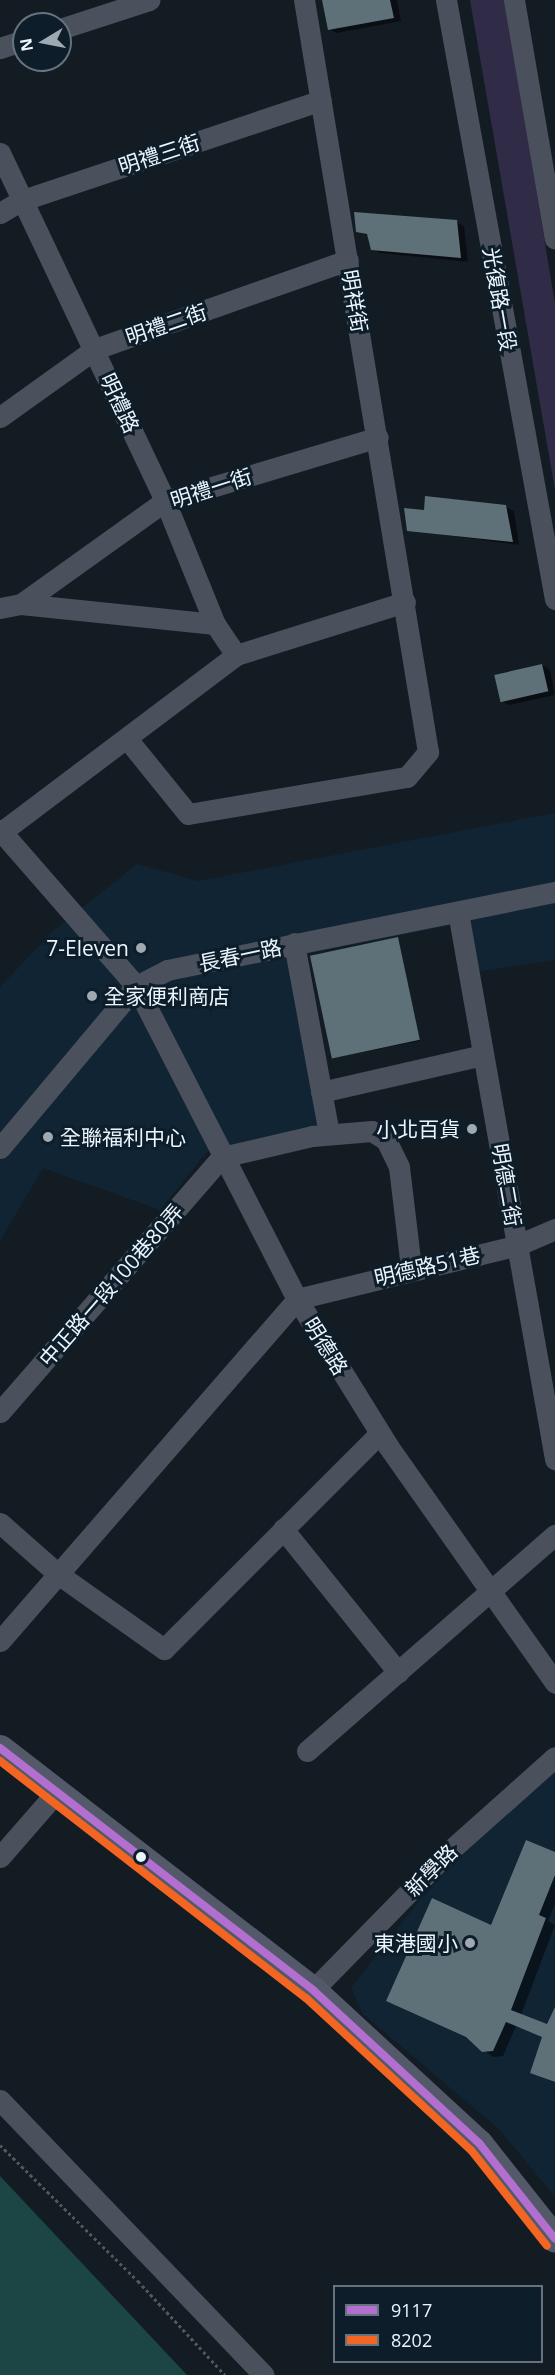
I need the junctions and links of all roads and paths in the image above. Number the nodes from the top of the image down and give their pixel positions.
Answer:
1 (149, 0) edge
2 (304, 0) edge
3 (446, 0) edge
4 (514, 0) edge
5 (72, 25) edge
6 (321, 100) junction
7 (0, 153) edge
8 (20, 201) junction
9 (0, 213) edge
10 (555, 239) edge
11 (348, 260) junction
12 (95, 349) junction
13 (0, 417) edge
14 (378, 437) junction
15 (165, 501) junction
16 (555, 598) edge
17 (405, 602) junction
18 (21, 604) junction
19 (0, 608) edge
20 (215, 624) junction
21 (236, 655) junction
22 (128, 740) junction
23 (0, 831) edge
24 (555, 892) edge
25 (458, 912) junction
26 (294, 943) junction
27 (136, 986) junction
28 (483, 1056) junction
29 (321, 1092) junction
30 (328, 1134) junction
31 (0, 1148) edge
32 (222, 1157) junction
33 (555, 1229) edge
34 (518, 1245) junction
35 (411, 1268) junction
36 (297, 1299) junction
37 (0, 1412) edge
38 (380, 1433) junction
39 (555, 1459) edge
40 (1, 1525) edge
41 (283, 1529) junction
42 (555, 1535) edge
43 (58, 1574) junction
44 (492, 1589) junction
45 (0, 1641) edge
46 (398, 1672) junction
47 (555, 1683) edge
48 (0, 1748) edge
49 (307, 1751) dead end
50 (555, 1757) edge
51 (55, 1794) junction
52 (0, 1857) edge
53 (314, 1990) junction
54 (0, 2100) edge
55 (0, 2145) edge
56 (555, 2239) edge
57 (225, 2375) edge
58 (264, 2375) edge

1 - 5 street
2 - 6 street, 明祥街
3 - 16 street, 光復路一段
4 - 10 street
6 - 8 street, 明禮三街
6 - 11 street, 明祥街
7 - 8 street, 明禮路
8 - 9 street, 明禮三街
8 - 12 street, 明禮路
11 - 12 street, 明禮二街
11 - 14 street, 明祥街
12 - 13 street, 明禮二街
12 - 15 street, 明禮路
14 - 15 street, 明禮一街
14 - 17 street, 明祥街
15 - 18 street, 明禮一街
15 - 20 street, 明禮路
17 - 21 street
17 - 22 street, 明祥街
18 - 19 street, 明禮一街
18 - 20 street
20 - 21 street, 明禮路
21 - 22 street
22 - 23 street
23 - 27 street, 明德路
24 - 25 street, 長春一路
25 - 26 street, 長春一路
25 - 28 street, 明德二街
26 - 27 street, 長春一路
26 - 29 street
27 - 31 street, 長春一路
27 - 32 street, 明德路
28 - 29 street
28 - 34 street, 明德二街
29 - 30 street
30 - 32 street
30 - 35 street
32 - 36 street, 明德路
32 - 37 street, 中正路一段100巷80弄
33 - 34 street, 明德路51巷
34 - 35 street, 明德路51巷
34 - 39 street, 明德二街
35 - 36 street, 明德路51巷
36 - 38 street, 明德路
36 - 43 street
38 - 41 street
38 - 44 street, 明德路
40 - 43 street
41 - 43 street
41 - 46 street
42 - 44 street
43 - 45 street
44 - 46 street
44 - 47 street, 明德路
46 - 49 street
48 - 51 main road
50 - 53 street, 新學路
51 - 52 street
51 - 53 main road
53 - 56 main road
54 - 58 street
55 - 57 path

